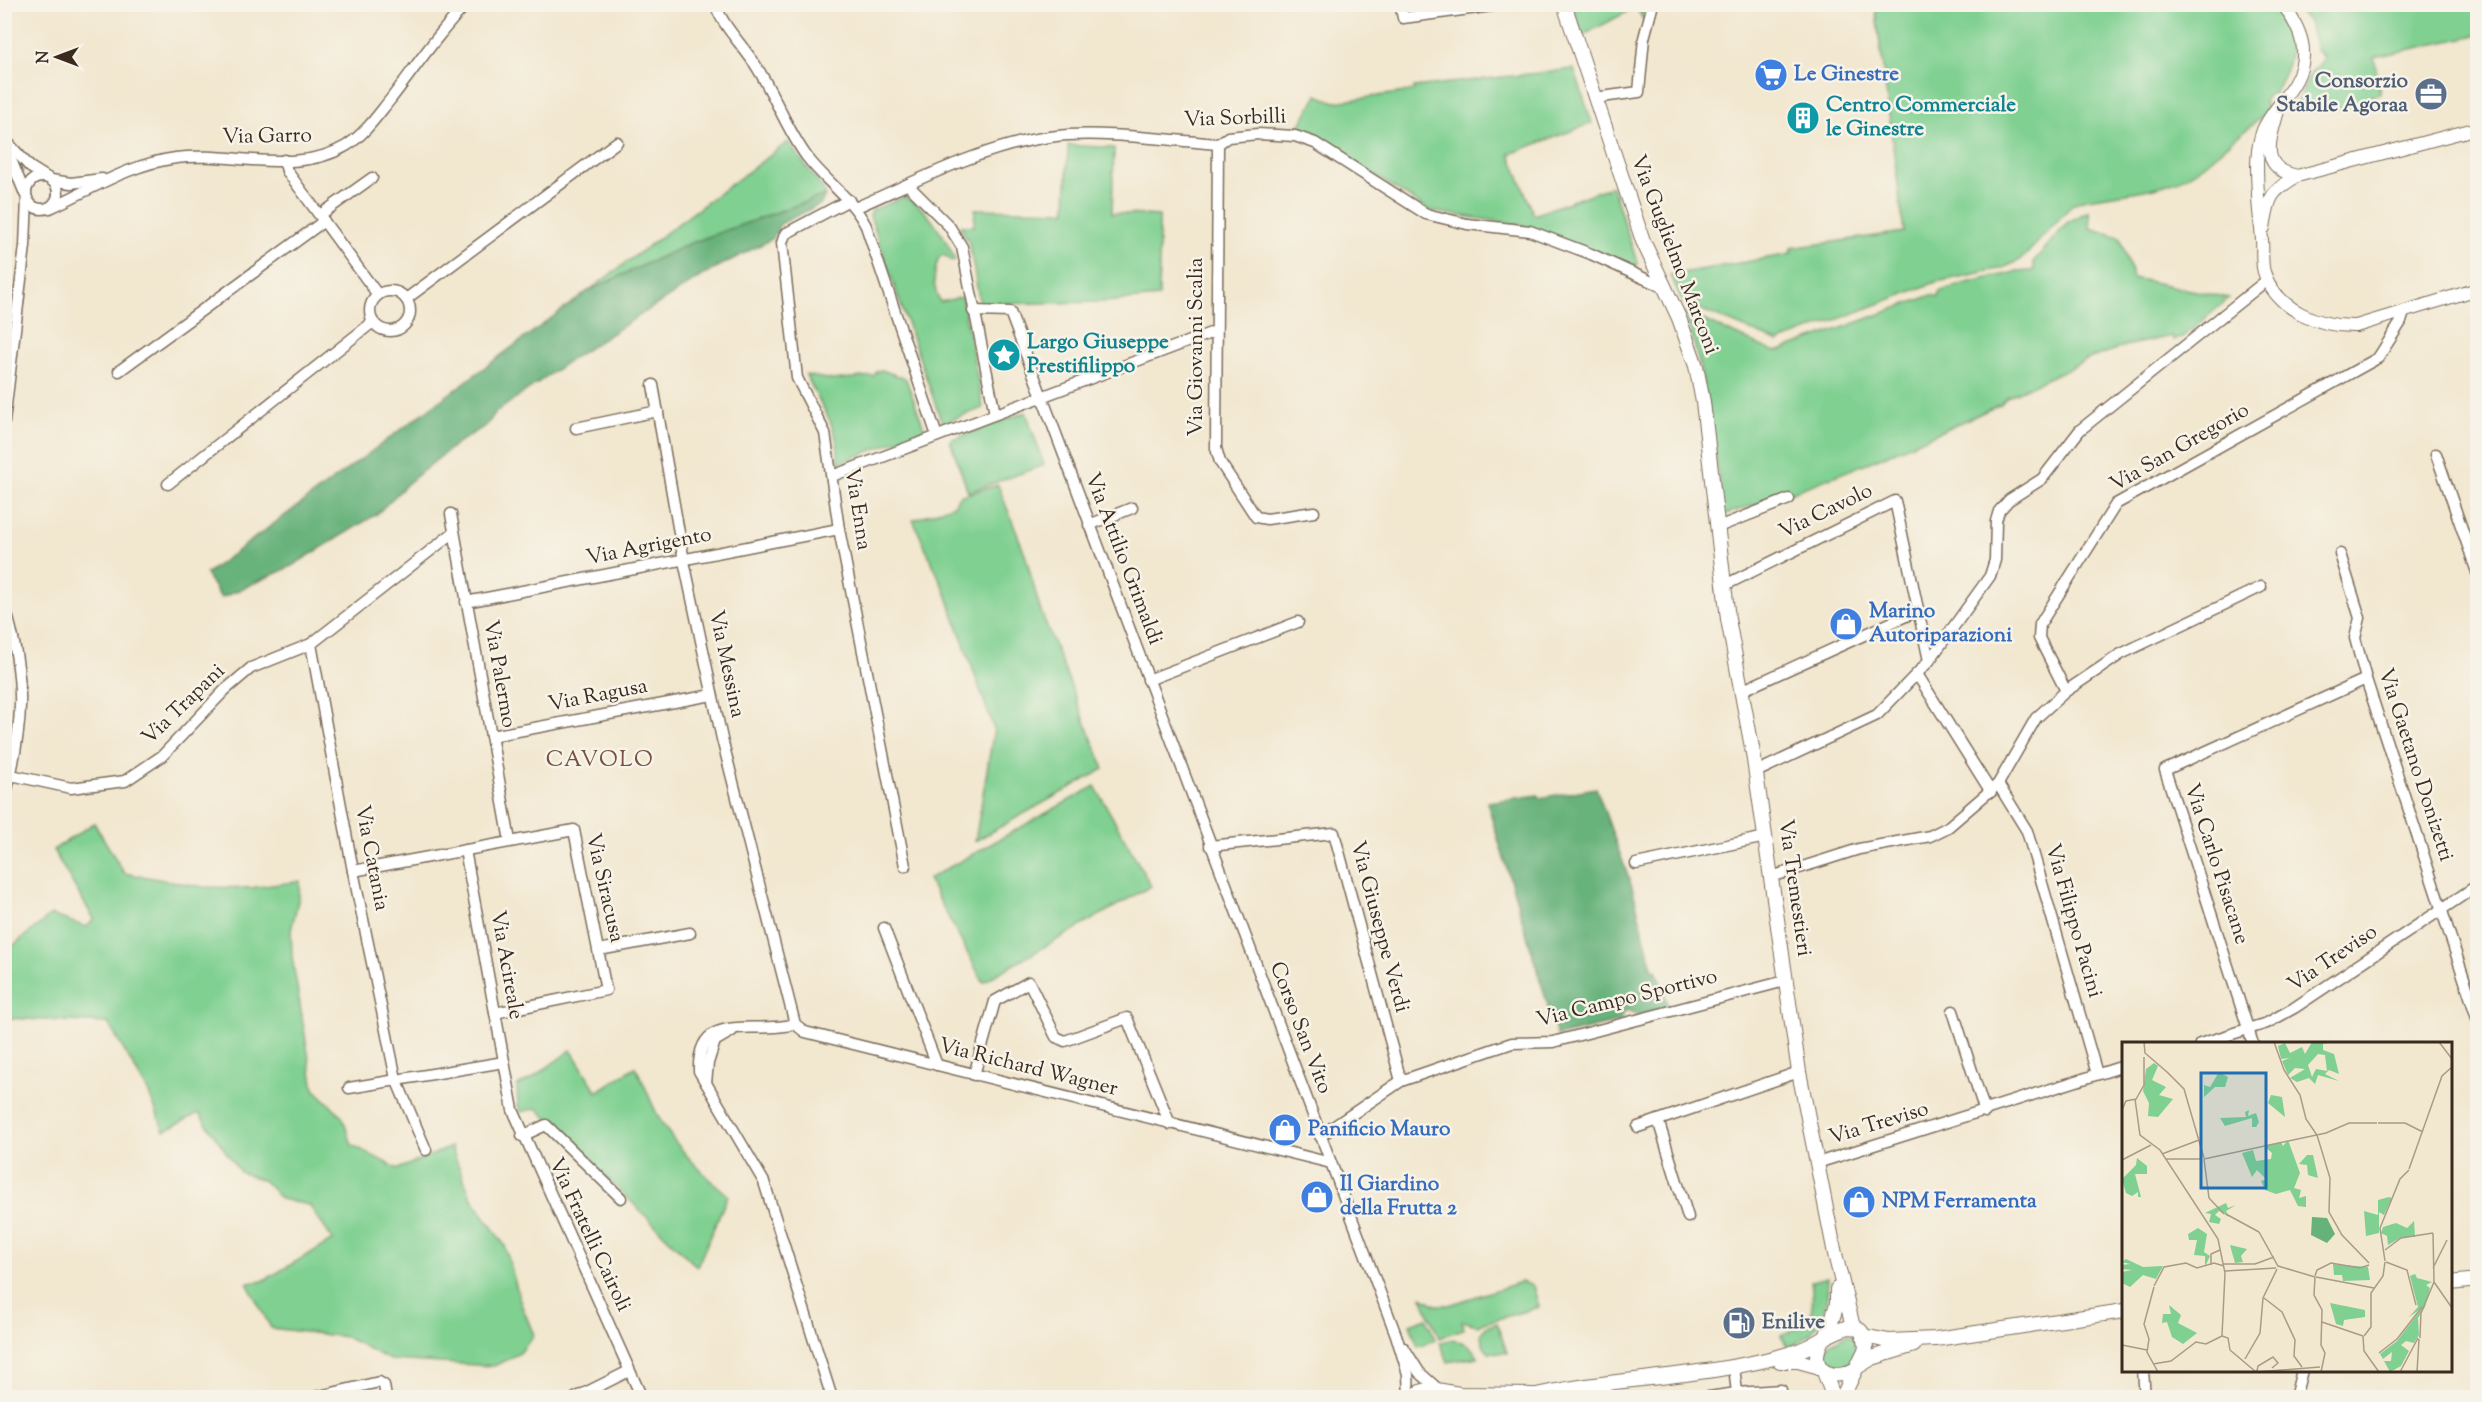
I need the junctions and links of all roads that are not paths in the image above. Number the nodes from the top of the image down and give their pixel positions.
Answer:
1 (467, 4) edge
2 (1400, 4) edge
3 (1507, 4) edge
4 (1564, 4) edge
5 (1653, 4) edge
6 (2283, 4) edge
7 (717, 10) edge
8 (1594, 98) junction
9 (2280, 107) junction
10 (2478, 128) edge
11 (4, 140) edge
12 (617, 142) dead end
13 (1218, 144) junction
14 (285, 160) junction
15 (2297, 176) junction
16 (49, 178) junction
17 (111, 178) junction
18 (372, 178) dead end
19 (908, 185) junction
20 (26, 198) junction
21 (853, 204) junction
22 (48, 209) junction
23 (322, 218) junction
24 (2262, 237) junction
25 (25, 246) junction
26 (2267, 280) junction
27 (1665, 288) junction
28 (2478, 289) edge
29 (378, 295) junction
30 (406, 299) junction
31 (973, 311) junction
32 (2404, 312) junction
33 (373, 322) junction
34 (1216, 331) junction
35 (119, 371) dead end
36 (653, 385) dead end
37 (1041, 398) junction
38 (658, 411) junction
39 (995, 414) junction
40 (4, 422) edge
41 (576, 428) dead end
42 (937, 436) junction
43 (2436, 454) dead end
44 (832, 476) junction
45 (168, 484) dead end
46 (1789, 499) dead end
47 (1132, 508) dead end
48 (1314, 512) dead end
49 (451, 514) dead end
50 (1089, 525) junction
51 (1718, 527) junction
52 (839, 529) junction
53 (453, 533) junction
54 (2340, 554) dead end
55 (684, 561) junction
56 (2478, 575) edge
57 (1723, 586) junction
58 (2261, 586) dead end
59 (466, 602) junction
60 (4, 604) edge
61 (1919, 610) junction
62 (1298, 622) dead end
63 (310, 644) junction
64 (1929, 662) junction
65 (1917, 674) junction
66 (2366, 679) junction
67 (1148, 680) junction
68 (1741, 691) junction
69 (2066, 691) junction
70 (712, 694) junction
71 (1168, 735) joint
72 (490, 736) junction
73 (1756, 772) junction
74 (11, 775) junction
75 (1995, 788) junction
76 (4, 801) edge
77 (1766, 837) junction
78 (510, 841) junction
79 (1210, 846) junction
80 (465, 850) junction
81 (1636, 864) dead end
82 (905, 866) dead end
83 (352, 871) junction
84 (1771, 877) junction
85 (2478, 885) edge
86 (2441, 909) junction
87 (884, 928) dead end
88 (690, 933) dead end
89 (599, 950) junction
90 (1785, 981) junction
91 (1953, 1011) dead end
92 (495, 1013) junction
93 (2478, 1021) edge
94 (795, 1024) junction
95 (2249, 1029) junction
96 (2207, 1042) edge
97 (2252, 1042) edge
98 (504, 1062) junction
99 (937, 1065) junction
100 (2122, 1067) edge
101 (1799, 1072) junction
102 (2097, 1074) junction
103 (974, 1075) junction
104 (396, 1079) junction
105 (1401, 1081) junction
106 (508, 1087) joint
107 (349, 1088) dead end
108 (1985, 1112) junction
109 (1658, 1120) junction
110 (1170, 1124) junction
111 (1638, 1127) dead end
112 (522, 1136) junction
113 (1320, 1136) junction
114 (426, 1150) dead end
115 (1817, 1163) junction
116 (1331, 1164) junction
117 (621, 1198) dead end
118 (1688, 1217) dead end
119 (1835, 1254) junction
120 (2478, 1280) edge
121 (2452, 1283) edge
122 (2122, 1311) edge
123 (1858, 1332) junction
124 (1396, 1335) junction
125 (1824, 1337) junction
126 (1936, 1339) junction
127 (1763, 1361) junction
128 (1734, 1366) junction
129 (1856, 1368) junction
130 (1822, 1370) junction
131 (629, 1371) junction
132 (2143, 1372) edge
133 (2302, 1372) edge
134 (1781, 1390) dead end
135 (1594, 1392) edge
136 (1443, 1393) edge
137 (1737, 1393) junction
138 (1529, 1396) edge
139 (311, 1398) edge
140 (386, 1398) edge
141 (575, 1398) edge
142 (642, 1398) edge
143 (832, 1398) edge
144 (1411, 1398) edge
145 (1702, 1398) edge
146 (1834, 1398) edge
147 (1842, 1398) edge
148 (2145, 1398) edge
149 (2295, 1398) edge

1 - 14 street, Via Garro
2 - 3 street
4 - 8 main road, Via Guglielmo Marconi
5 - 8 street
6 - 9 street
7 - 21 street
8 - 27 main road, Via Guglielmo Marconi
9 - 15 street
9 - 24 street
10 - 15 street
11 - 16 street
11 - 20 street
12 - 30 street
13 - 19 street, Via Sorbilli
13 - 27 street, Via Sorbilli
13 - 34 street, Via Giovanni Scalia
14 - 17 street, Via Garro
14 - 23 street
15 - 24 street
16 - 17 street
16 - 20 street
16 - 22 street
17 - 22 street
18 - 23 street
19 - 21 street, Via Sorbilli
19 - 31 street
20 - 22 street
20 - 25 street
21 - 42 street
21 - 44 street, Via Enna
22 - 25 street
23 - 29 street
23 - 35 street
24 - 26 street
25 - 40 street
26 - 32 street
26 - 64 street
27 - 51 main road, Via Guglielmo Marconi
28 - 32 street
29 - 30 street
29 - 33 street
30 - 33 street
31 - 37 street, Via Attilio Grimaldi
31 - 39 street
32 - 69 street, Via San Gregorio
33 - 45 street
34 - 37 street
34 - 48 street, Via Giovanni Scalia
36 - 38 street, Via Messina
37 - 39 street
37 - 50 street, Via Attilio Grimaldi
38 - 41 street
38 - 55 street, Via Messina
39 - 42 street
42 - 44 street
43 - 56 street
44 - 52 street, Via Enna
46 - 51 street
47 - 50 street
49 - 53 street, Via Palermo
50 - 67 street, Via Attilio Grimaldi
51 - 57 main road, Via Tremestieri
52 - 55 street, Via Agrigento
52 - 82 street, Via Enna
53 - 59 street, Via Palermo
53 - 63 street, Via Trapani
54 - 66 street, Via Gaetano Donizetti
55 - 59 street, Via Agrigento
55 - 70 street, Via Messina
57 - 61 street, Via Cavolo
57 - 68 main road, Via Tremestieri
58 - 69 street
59 - 72 street, Via Palermo
60 - 74 street
61 - 64 street, Via Cavolo
61 - 68 street
62 - 67 street
63 - 74 street, Via Trapani
63 - 83 street, Via Catania
64 - 65 street
65 - 73 street
65 - 75 street, Via Filippo Pacini
66 - 86 street, Via Gaetano Donizetti
66 - 95 street, Via Carlo Pisacane
67 - 71 street, Via Attilio Grimaldi
68 - 73 main road, Via Tremestieri
69 - 75 street
70 - 72 street, Via Ragusa
70 - 94 street, Via Messina
71 - 79 street, Corso San Vito
72 - 78 street, Via Palermo
73 - 77 main road, Via Tremestieri
74 - 76 street
75 - 84 street
75 - 102 street, Via Filippo Pacini
77 - 81 street
77 - 84 main road, Via Tremestieri
78 - 80 street, Via Siracusa
78 - 89 street, Via Siracusa
79 - 105 street, Via Giuseppe Verdi
79 - 113 street, Corso San Vito
80 - 83 street, Via Siracusa
80 - 92 street, Via Acireale
83 - 104 street, Via Catania
84 - 90 main road, Via Tremestieri
85 - 86 street, Via Treviso
86 - 93 street, Via Gaetano Donizetti
86 - 95 street, Via Treviso
87 - 99 street
88 - 89 street
89 - 92 street, Via Siracusa
90 - 101 main road, Via Tremestieri
90 - 105 street, Via Campo Sportivo
91 - 108 street
92 - 98 street, Via Acireale
94 - 99 street, Via Richard Wagner
94 - 143 street
95 - 96 street, Via Treviso
95 - 97 street, Via Carlo Pisacane
98 - 104 street
98 - 106 street, Via Acireale
99 - 103 street, Via Richard Wagner
100 - 102 street, Via Treviso
101 - 109 street
101 - 115 main road, Via Tremestieri
102 - 108 street, Via Treviso
103 - 110 street, Via Richard Wagner
103 - 110 street
104 - 107 street
104 - 114 street, Via Catania
105 - 113 street, Via Campo Sportivo
106 - 112 street, Via Fratelli Cairoli
108 - 115 street, Via Treviso
109 - 111 street
109 - 118 street
110 - 116 street, Via Richard Wagner
112 - 117 street
112 - 131 street, Via Fratelli Cairoli
113 - 116 street, Corso San Vito
115 - 119 main road, Via Tremestieri
116 - 124 street, Corso San Vito
119 - 123 main road
119 - 125 main road
120 - 121 main road
122 - 126 main road
123 - 125 main road
123 - 126 main road
123 - 129 main road
124 - 136 street
124 - 144 street
125 - 127 main road
125 - 130 main road
126 - 129 main road
127 - 128 main road
127 - 130 main road
128 - 135 main road
128 - 137 street
129 - 130 main road
129 - 147 main road
130 - 146 main road
131 - 141 street
131 - 142 street, Via Fratelli Cairoli
132 - 148 street
133 - 149 street
134 - 137 street
135 - 138 main road
136 - 138 main road
136 - 144 main road
137 - 145 street
139 - 140 street

